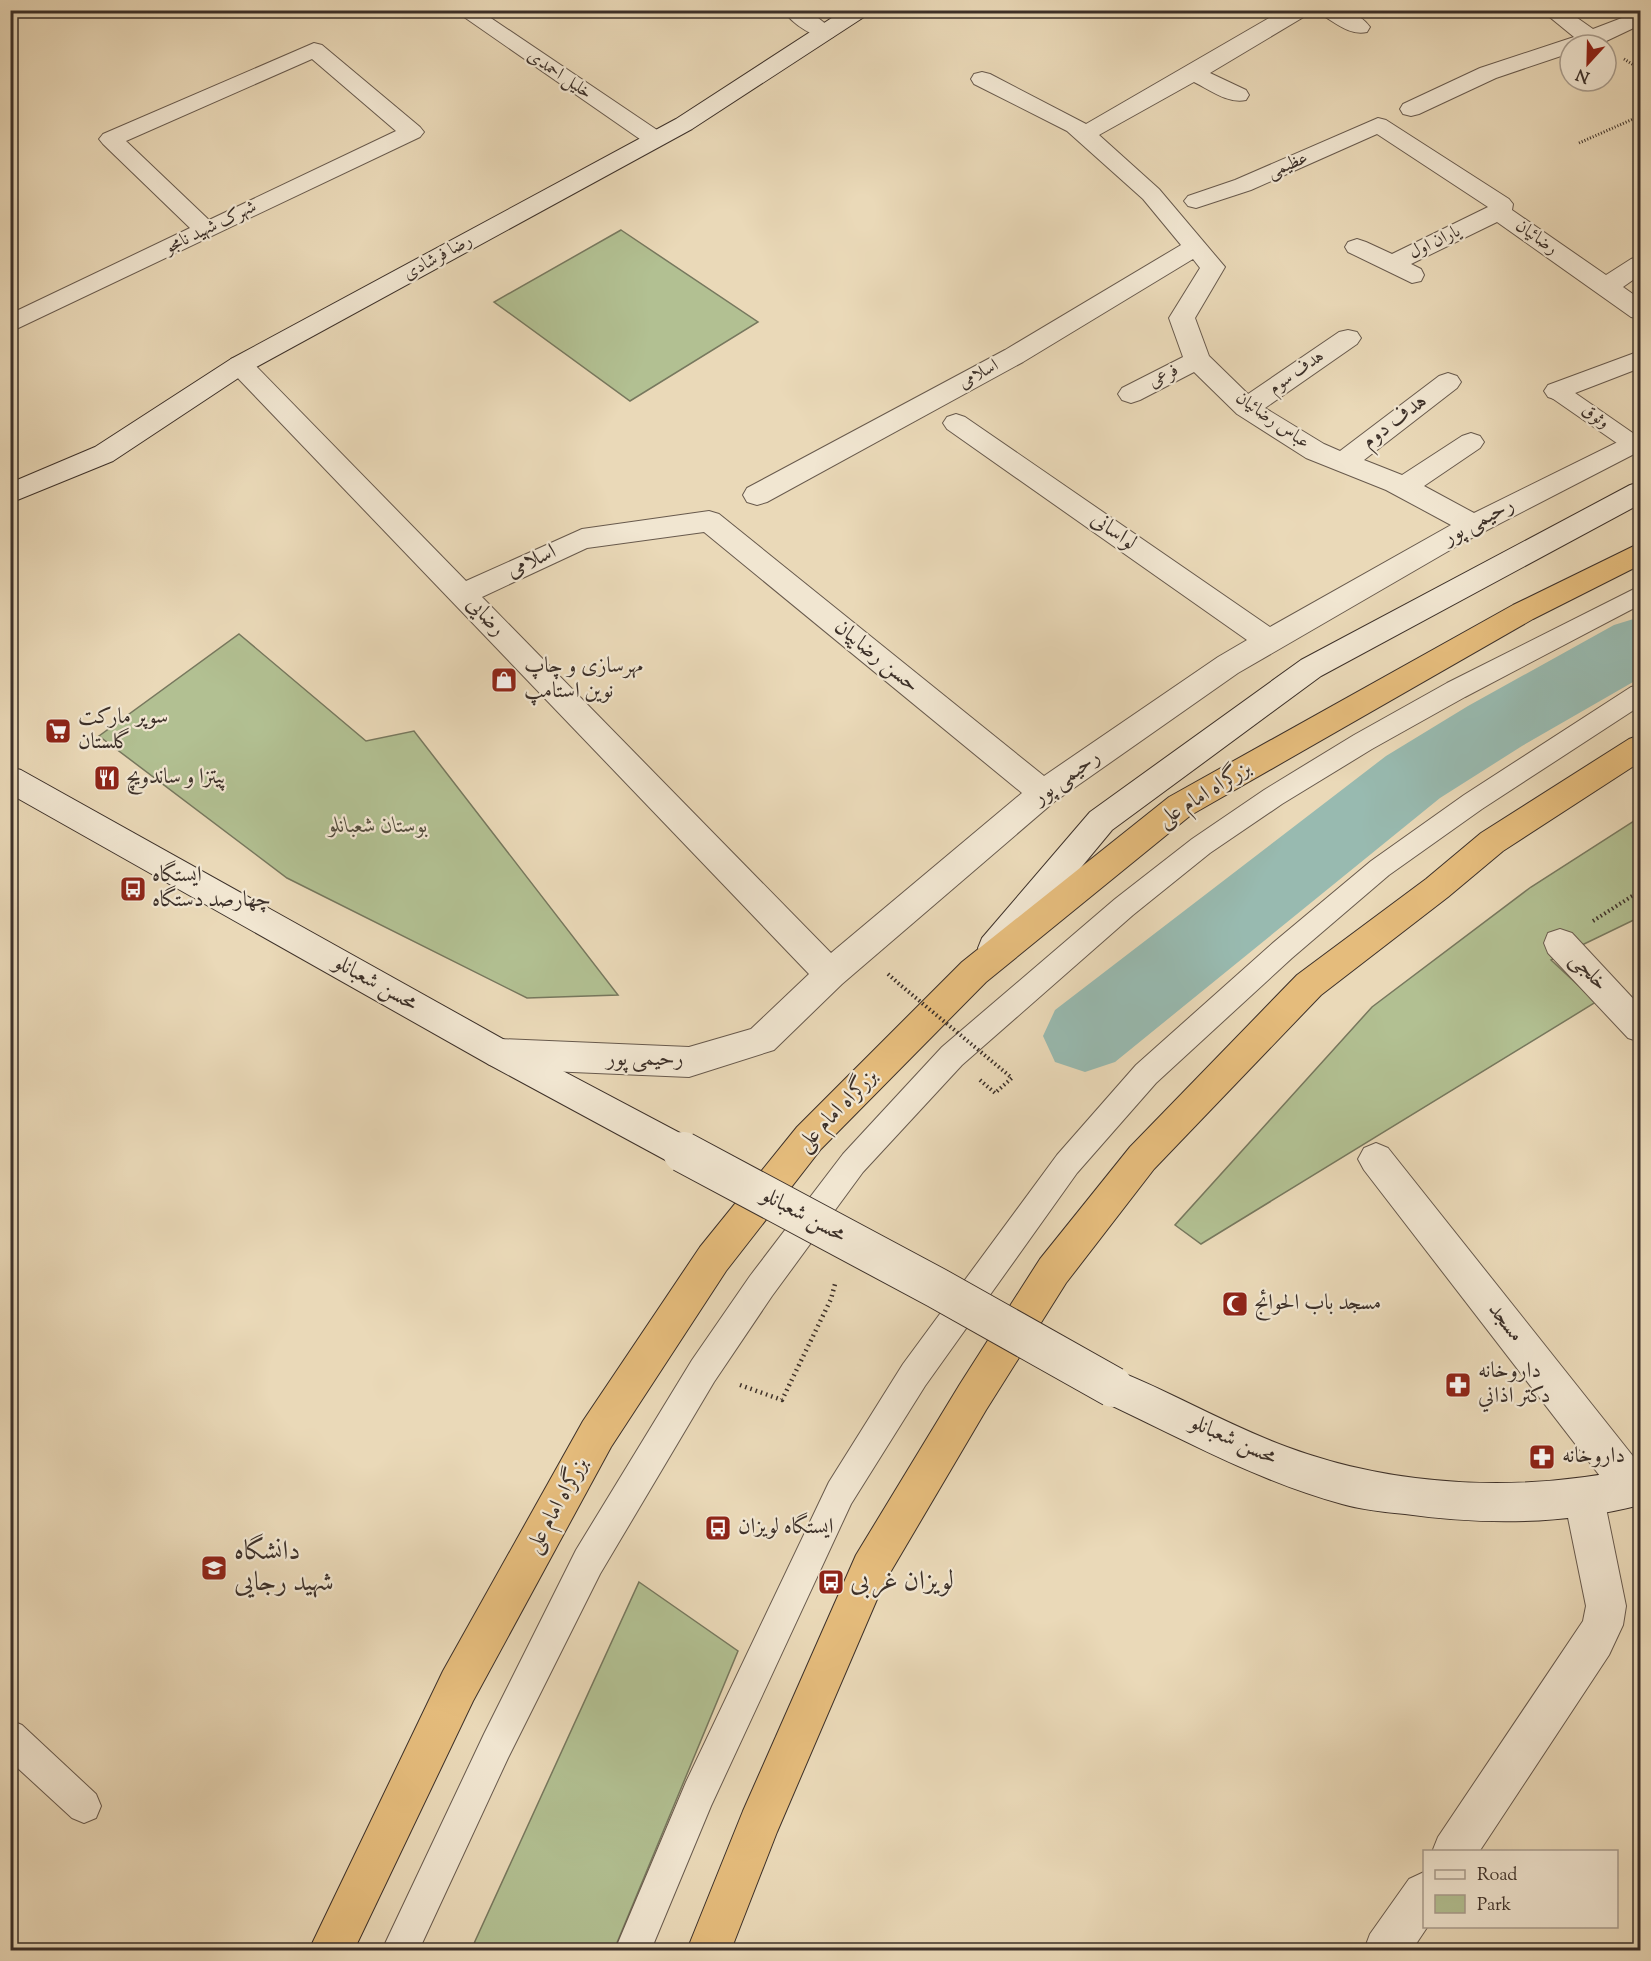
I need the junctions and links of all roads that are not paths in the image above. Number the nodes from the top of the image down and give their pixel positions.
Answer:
1 (464, 10) edge
2 (794, 10) edge
3 (859, 10) edge
4 (1299, 10) edge
5 (1330, 10) edge
6 (1551, 10) edge
7 (1641, 18) edge
8 (1359, 27) dead end
9 (825, 32) junction
10 (1571, 33) edge
11 (1604, 33) edge
12 (1558, 50) edge
13 (1193, 73) junction
14 (982, 79) dead end
15 (1238, 95) dead end
16 (1411, 109) dead end
17 (1378, 125) joint
18 (1085, 134) junction
19 (655, 139) junction
20 (1196, 201) dead end
21 (1499, 213) junction
22 (206, 230) junction
23 (1197, 247) junction
24 (1357, 247) dead end
25 (1641, 264) edge
26 (1606, 287) junction
27 (1641, 311) edge
28 (10, 324) edge
29 (1348, 338) dead end
30 (1641, 359) edge
31 (1197, 360) junction
32 (240, 365) junction
33 (1448, 382) dead end
34 (1557, 391) joint
35 (1131, 394) dead end
36 (1246, 408) junction
37 (956, 423) dead end
38 (1636, 441) edge
39 (1471, 442) dead end
40 (1343, 462) junction
41 (1403, 487) junction
42 (1641, 492) edge
43 (10, 494) edge
44 (757, 495) dead end
45 (709, 521) joint
46 (1474, 525) junction
47 (1641, 553) edge
48 (463, 594) junction
49 (1641, 595) edge
50 (1269, 641) junction
51 (1641, 694) edge
52 (1641, 747) edge
53 (10, 779) edge
54 (1043, 793) junction
55 (1560, 943) road end
56 (974, 972) junction
57 (830, 974) junction
58 (1641, 1028) edge
59 (500, 1054) junction
60 (1376, 1159) dead end
61 (1637, 1487) edge
62 (1584, 1498) junction
63 (10, 1737) edge
64 (84, 1806) dead end
65 (1454, 1850) edge
66 (1423, 1897) edge
67 (332, 1950) edge
68 (400, 1950) edge
69 (633, 1950) edge
70 (709, 1950) edge
71 (1386, 1950) edge

1 - 19 street, خلیل احمدی
2 - 9 street
3 - 9 street, رضا فرشادی
4 - 13 street
5 - 8 street
6 - 10 street
7 - 11 street
9 - 19 street, رضا فرشادی
12 - 16 street
13 - 15 street
13 - 18 street
14 - 18 street
17 - 20 street, عظیمی
17 - 21 street, رضائیان
18 - 23 street
19 - 32 street, رضا فرشادی
21 - 24 street, یاران اول
21 - 26 street, رضائیان
22 - 22 street, شهرک شهید نامجو
22 - 28 street, شهرک شهید نامجو
23 - 31 street, عباس رضائیان
23 - 44 street, اسلامی
25 - 26 street
26 - 27 street, رضائیان
29 - 36 street, هدف سوم
30 - 34 street
31 - 35 street, فرعی
31 - 36 street, عباس رضائیان
32 - 43 street, رضا فرشادی
32 - 48 street, رضایی
33 - 40 street, هدف دوم
34 - 38 lane, وثوق
36 - 40 street, عباس رضائیان
37 - 50 street, لواسانی
38 - 46 street, رحیمی پور
39 - 41 street
40 - 41 street, عباس رضائیان
41 - 46 street, عباس رضائیان
42 - 56 street
45 - 48 street, اسلامی
45 - 54 street, حسن رضاییان
46 - 50 street, رحیمی پور
47 - 56 highway, بزرگراه امام علی
48 - 57 street, رضایی
49 - 68 lane
50 - 54 street, رحیمی پور
51 - 69 lane
52 - 70 highway
53 - 59 street, محسن شعبانلو
54 - 57 street, رحیمی پور
55 - 58 street, خلجی
56 - 67 highway, بزرگراه امام علی
57 - 59 street, رحیمی پور
59 - 62 street, محسن شعبانلو, bridge
60 - 61 street, مسجد
61 - 62 street, محسن شعبانلو
62 - 65 street
63 - 64 lane
66 - 71 street

